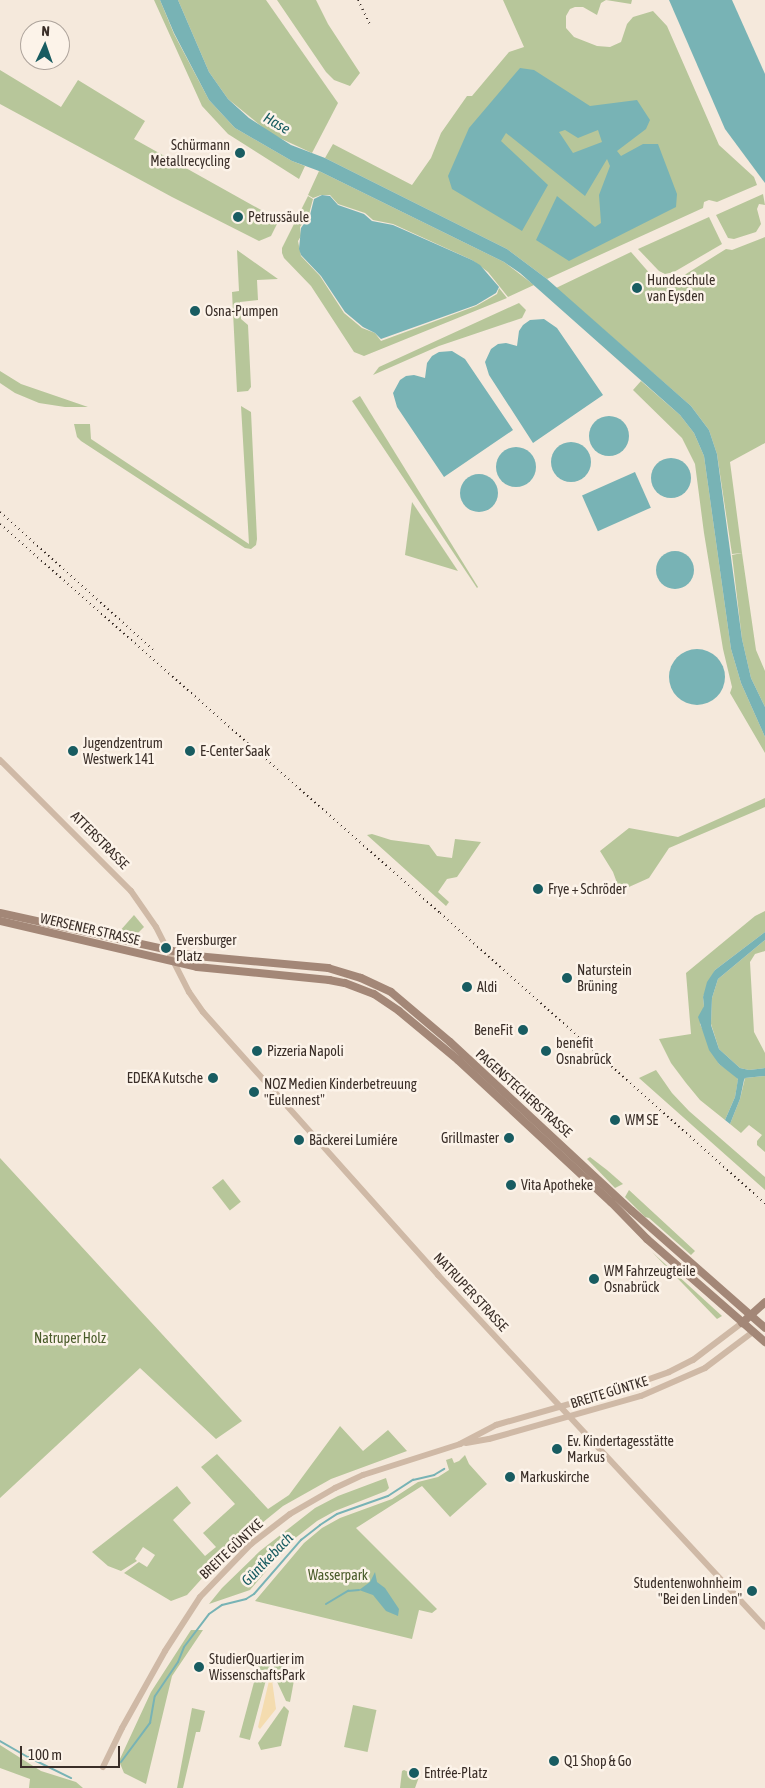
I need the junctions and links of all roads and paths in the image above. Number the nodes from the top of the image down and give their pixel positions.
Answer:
1 (0, 760) edge
2 (0, 913) edge
3 (0, 921) edge
4 (167, 950) junction
5 (174, 962) junction
6 (599, 1179) junction
7 (590, 1183) junction
8 (765, 1302) edge
9 (751, 1315) junction
10 (742, 1323) junction
11 (764, 1324) edge
12 (753, 1332) junction
13 (765, 1342) edge
14 (561, 1406) junction
15 (571, 1418) junction
16 (460, 1444) junction
17 (765, 1627) edge
18 (103, 1767) dead end

1 - 4 street, ATTERSTRASSE
2 - 4 main road, WERSENER STRASSE
3 - 5 main road, WERSENER STRASSE
4 - 5 street
4 - 6 main road, PAGENSTECHERSTRASSE
5 - 7 main road, PAGENSTECHERSTRASSE
5 - 14 street, NATRUPER STRASSE
6 - 7 main road
6 - 9 main road, PAGENSTECHERSTRASSE
7 - 10 main road, PAGENSTECHERSTRASSE
8 - 9 main road
9 - 10 main road
9 - 11 main road, PAGENSTECHERSTRASSE
10 - 12 main road, PAGENSTECHERSTRASSE
10 - 14 street, BREITE GÜNTKE
11 - 12 main road
12 - 13 main road, PAGENSTECHERSTRASSE
12 - 15 street, BREITE GÜNTKE
14 - 15 street, NATRUPER STRASSE
14 - 16 street, BREITE GÜNTKE
15 - 16 street, BREITE GÜNTKE
15 - 17 street, NATRUPER STRASSE
16 - 18 street, BREITE GÜNTKE

